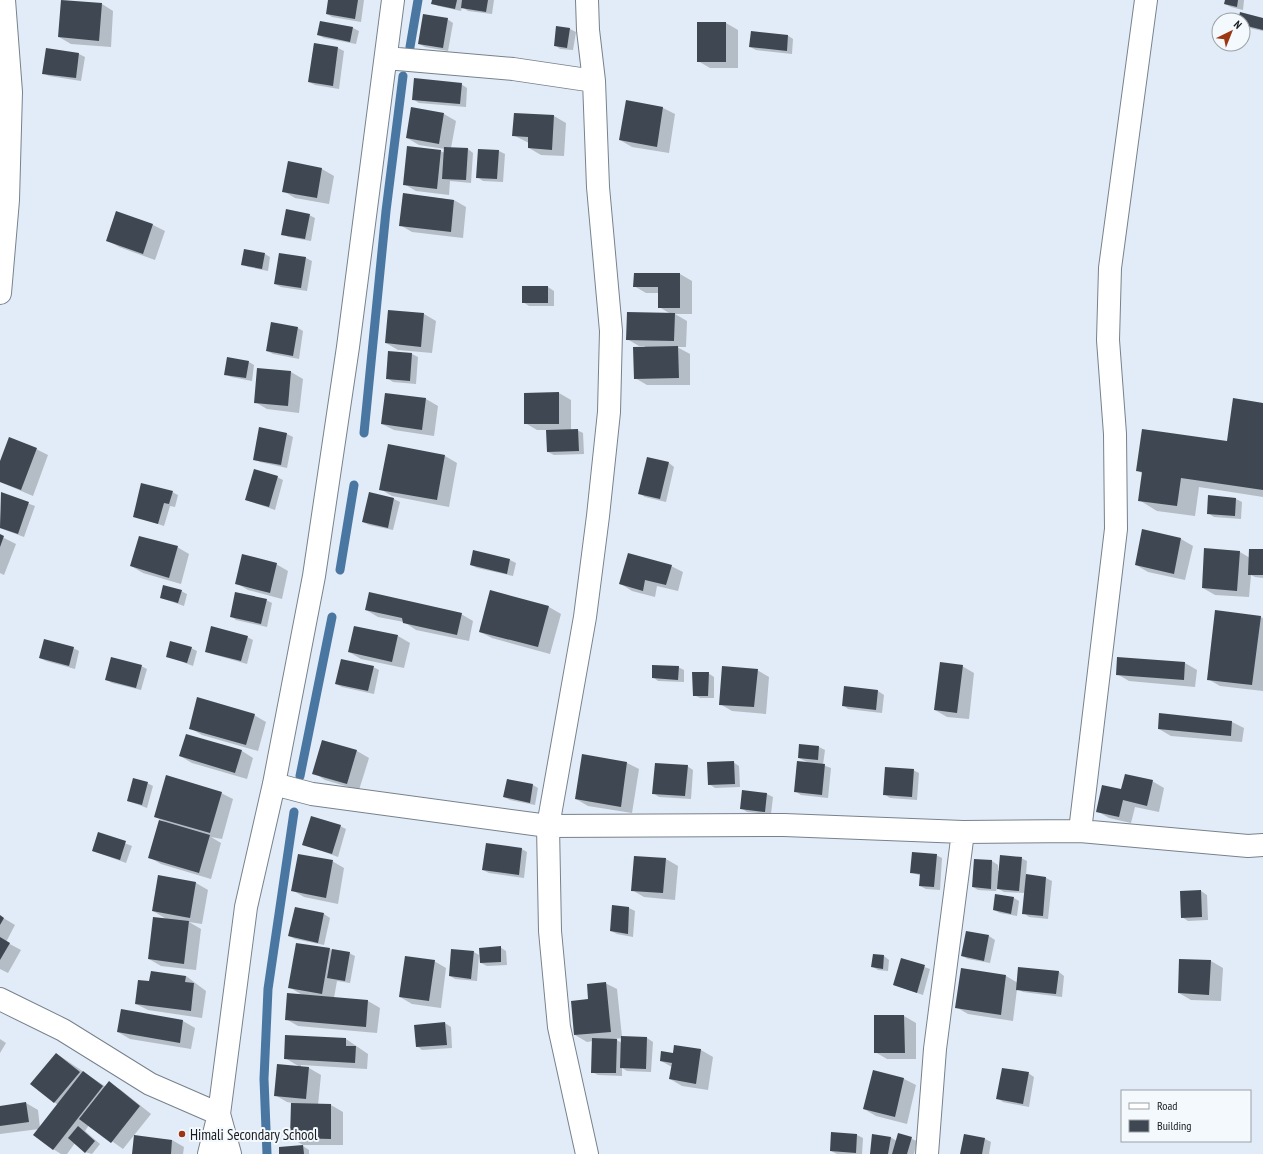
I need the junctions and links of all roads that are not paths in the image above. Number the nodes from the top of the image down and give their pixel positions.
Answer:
1 (4, 0) edge
2 (393, 0) edge
3 (587, 0) edge
4 (1146, 0) edge
5 (386, 58) junction
6 (594, 81) junction
7 (0, 293) edge
8 (274, 784) junction
9 (548, 826) junction
10 (1080, 831) junction
11 (963, 832) junction
12 (1263, 845) edge
13 (0, 999) edge
14 (219, 1114) junction
15 (209, 1154) edge
16 (230, 1154) edge
17 (587, 1154) edge
18 (927, 1154) edge

1 - 7 street
2 - 5 street
3 - 6 street
4 - 10 street
5 - 6 street
5 - 8 street
6 - 9 street
8 - 9 street
8 - 14 street
9 - 11 street
9 - 17 street
10 - 11 street
10 - 12 street
11 - 18 street
13 - 14 street
14 - 15 street
14 - 16 street

